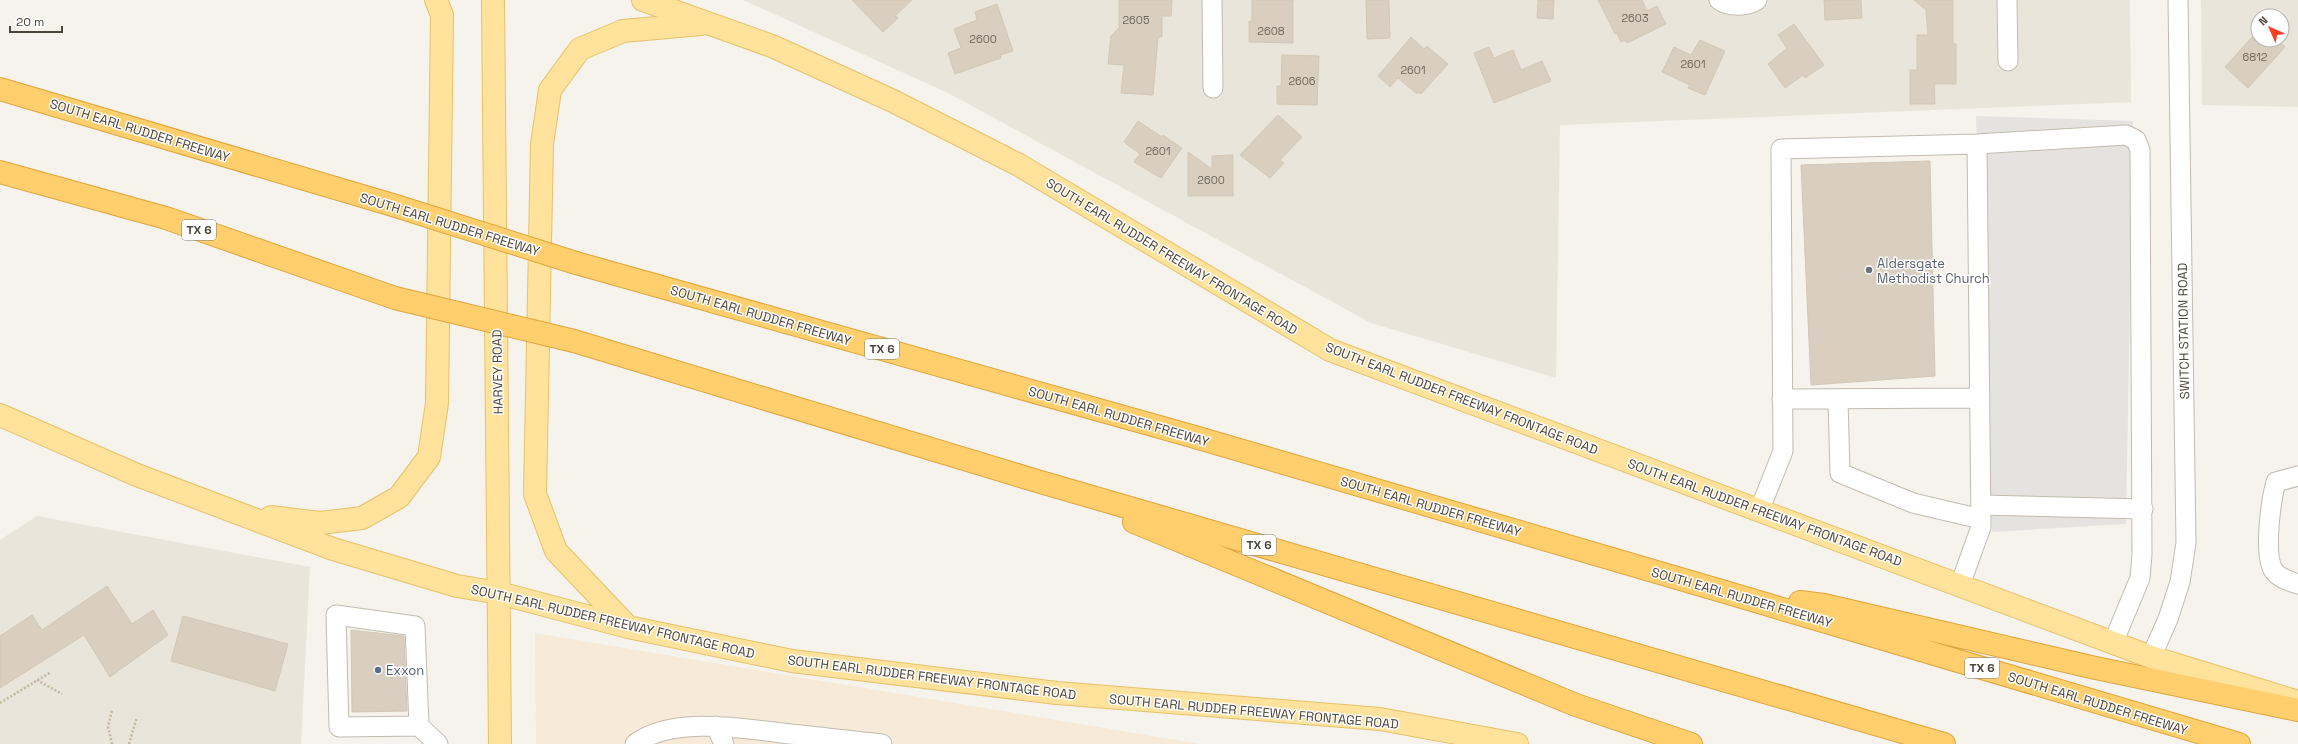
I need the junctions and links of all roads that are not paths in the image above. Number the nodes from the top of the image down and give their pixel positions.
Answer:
1 (436, 0) edge
2 (493, 0) edge
3 (643, 0) edge
4 (1212, 0) edge
5 (1719, 0) edge
6 (1757, 0) edge
7 (2007, 0) edge
8 (2178, 0) edge
9 (708, 23) junction
10 (2008, 61) dead end
11 (1213, 88) dead end
12 (3, 89) edge
13 (1977, 144) junction
14 (0, 172) edge
15 (1980, 398) junction
16 (1782, 399) junction
17 (1838, 399) junction
18 (0, 415) edge
19 (2298, 476) edge
20 (1037, 481) junction
21 (2143, 509) junction
22 (1760, 510) junction
23 (1981, 512) junction
24 (236, 513) junction
25 (2298, 584) edge
26 (1960, 585) junction
27 (1725, 592) junction
28 (499, 593) junction
29 (628, 627) junction
30 (2113, 643) junction
31 (2151, 657) junction
32 (2298, 702) edge
33 (2298, 710) edge
34 (419, 726) junction
35 (716, 726) junction
36 (438, 744) edge
37 (500, 744) edge
38 (635, 744) edge
39 (724, 744) edge
40 (876, 744) edge
41 (1510, 744) edge
42 (1691, 744) edge
43 (1944, 744) edge
44 (2239, 744) edge

1 - 24 main road
2 - 28 main road, HARVEY ROAD
3 - 9 main road, SOUTH EARL RUDDER FREEWAY FRONTAGE ROAD
4 - 11 street
5 - 6 street
7 - 10 street
8 - 31 street, SWITCH STATION ROAD
9 - 22 main road, SOUTH EARL RUDDER FREEWAY FRONTAGE ROAD
9 - 29 main road
12 - 27 highway, SOUTH EARL RUDDER FREEWAY / TX 6, bridge
13 - 15 street
13 - 16 street
13 - 21 street
14 - 20 highway, TX 6, bridge
15 - 17 street
15 - 23 street
16 - 17 street
16 - 22 street
17 - 23 street
18 - 24 main road, SOUTH EARL RUDDER FREEWAY FRONTAGE ROAD
19 - 25 street
20 - 42 highway
20 - 43 highway, TX 6
21 - 23 street
21 - 30 street
22 - 26 main road, SOUTH EARL RUDDER FREEWAY FRONTAGE ROAD
23 - 26 street
24 - 28 main road, SOUTH EARL RUDDER FREEWAY FRONTAGE ROAD
26 - 30 main road, SOUTH EARL RUDDER FREEWAY FRONTAGE ROAD
27 - 33 highway
27 - 44 highway, SOUTH EARL RUDDER FREEWAY / TX 6
28 - 29 main road, SOUTH EARL RUDDER FREEWAY FRONTAGE ROAD
28 - 37 main road, HARVEY ROAD
29 - 41 main road, SOUTH EARL RUDDER FREEWAY FRONTAGE ROAD
30 - 31 main road, SOUTH EARL RUDDER FREEWAY FRONTAGE ROAD
31 - 32 main road, SOUTH EARL RUDDER FREEWAY FRONTAGE ROAD
34 - 34 street
34 - 36 street
35 - 38 street
35 - 39 street
35 - 40 street

